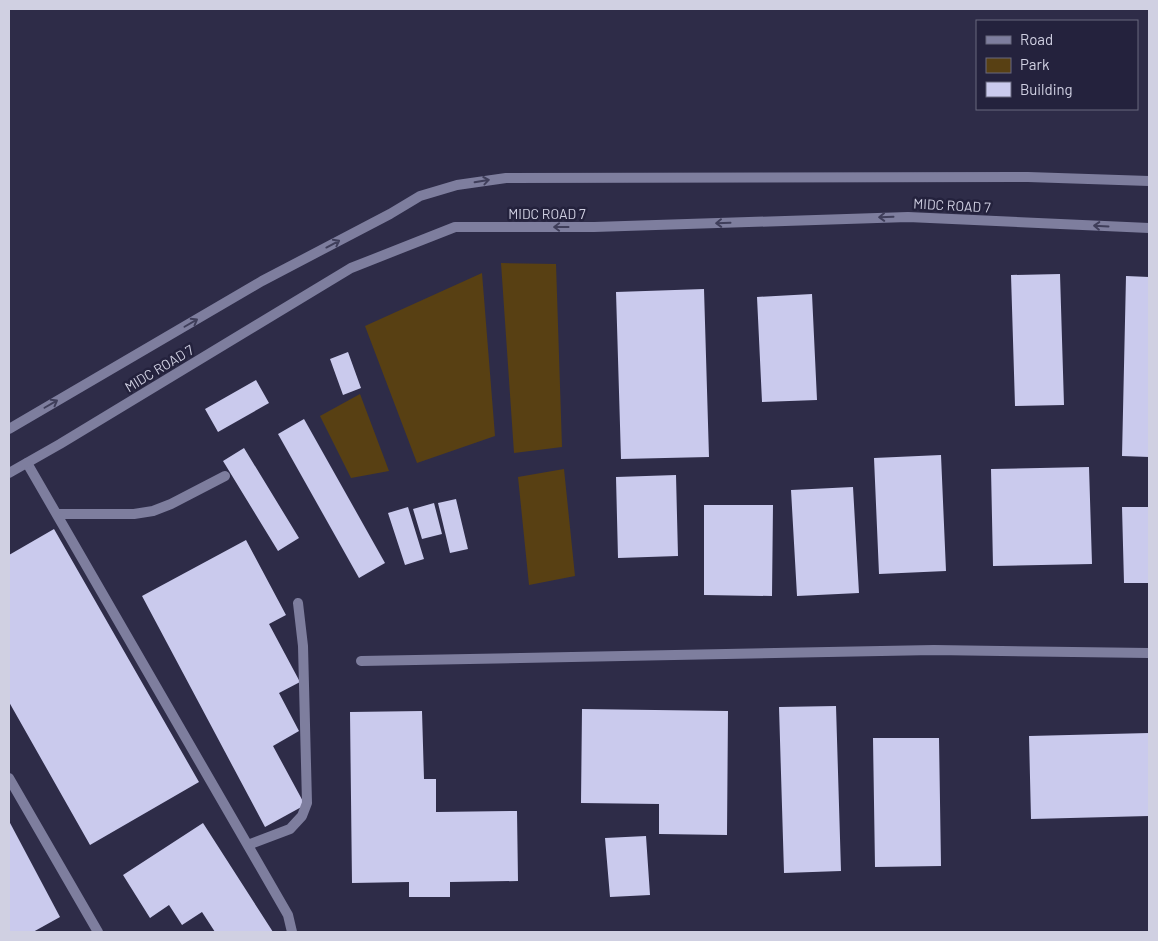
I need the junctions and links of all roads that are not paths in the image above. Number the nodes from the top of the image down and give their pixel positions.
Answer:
1 (1149, 181) edge
2 (1149, 228) edge
3 (9, 429) edge
4 (27, 463) junction
5 (9, 473) edge
6 (224, 476) dead end
7 (57, 514) junction
8 (298, 603) dead end
9 (1149, 653) edge
10 (361, 661) dead end
11 (9, 778) edge
12 (248, 844) junction
13 (98, 932) edge
14 (292, 932) edge

3 -> 1 street, MIDC ROAD 7
2 -> 4 street, MIDC ROAD 7
4 - 5 street, MIDC ROAD 7
4 - 7 street
6 - 7 street
7 - 12 street
8 - 12 street
9 - 10 street
11 - 13 street
12 - 14 street

